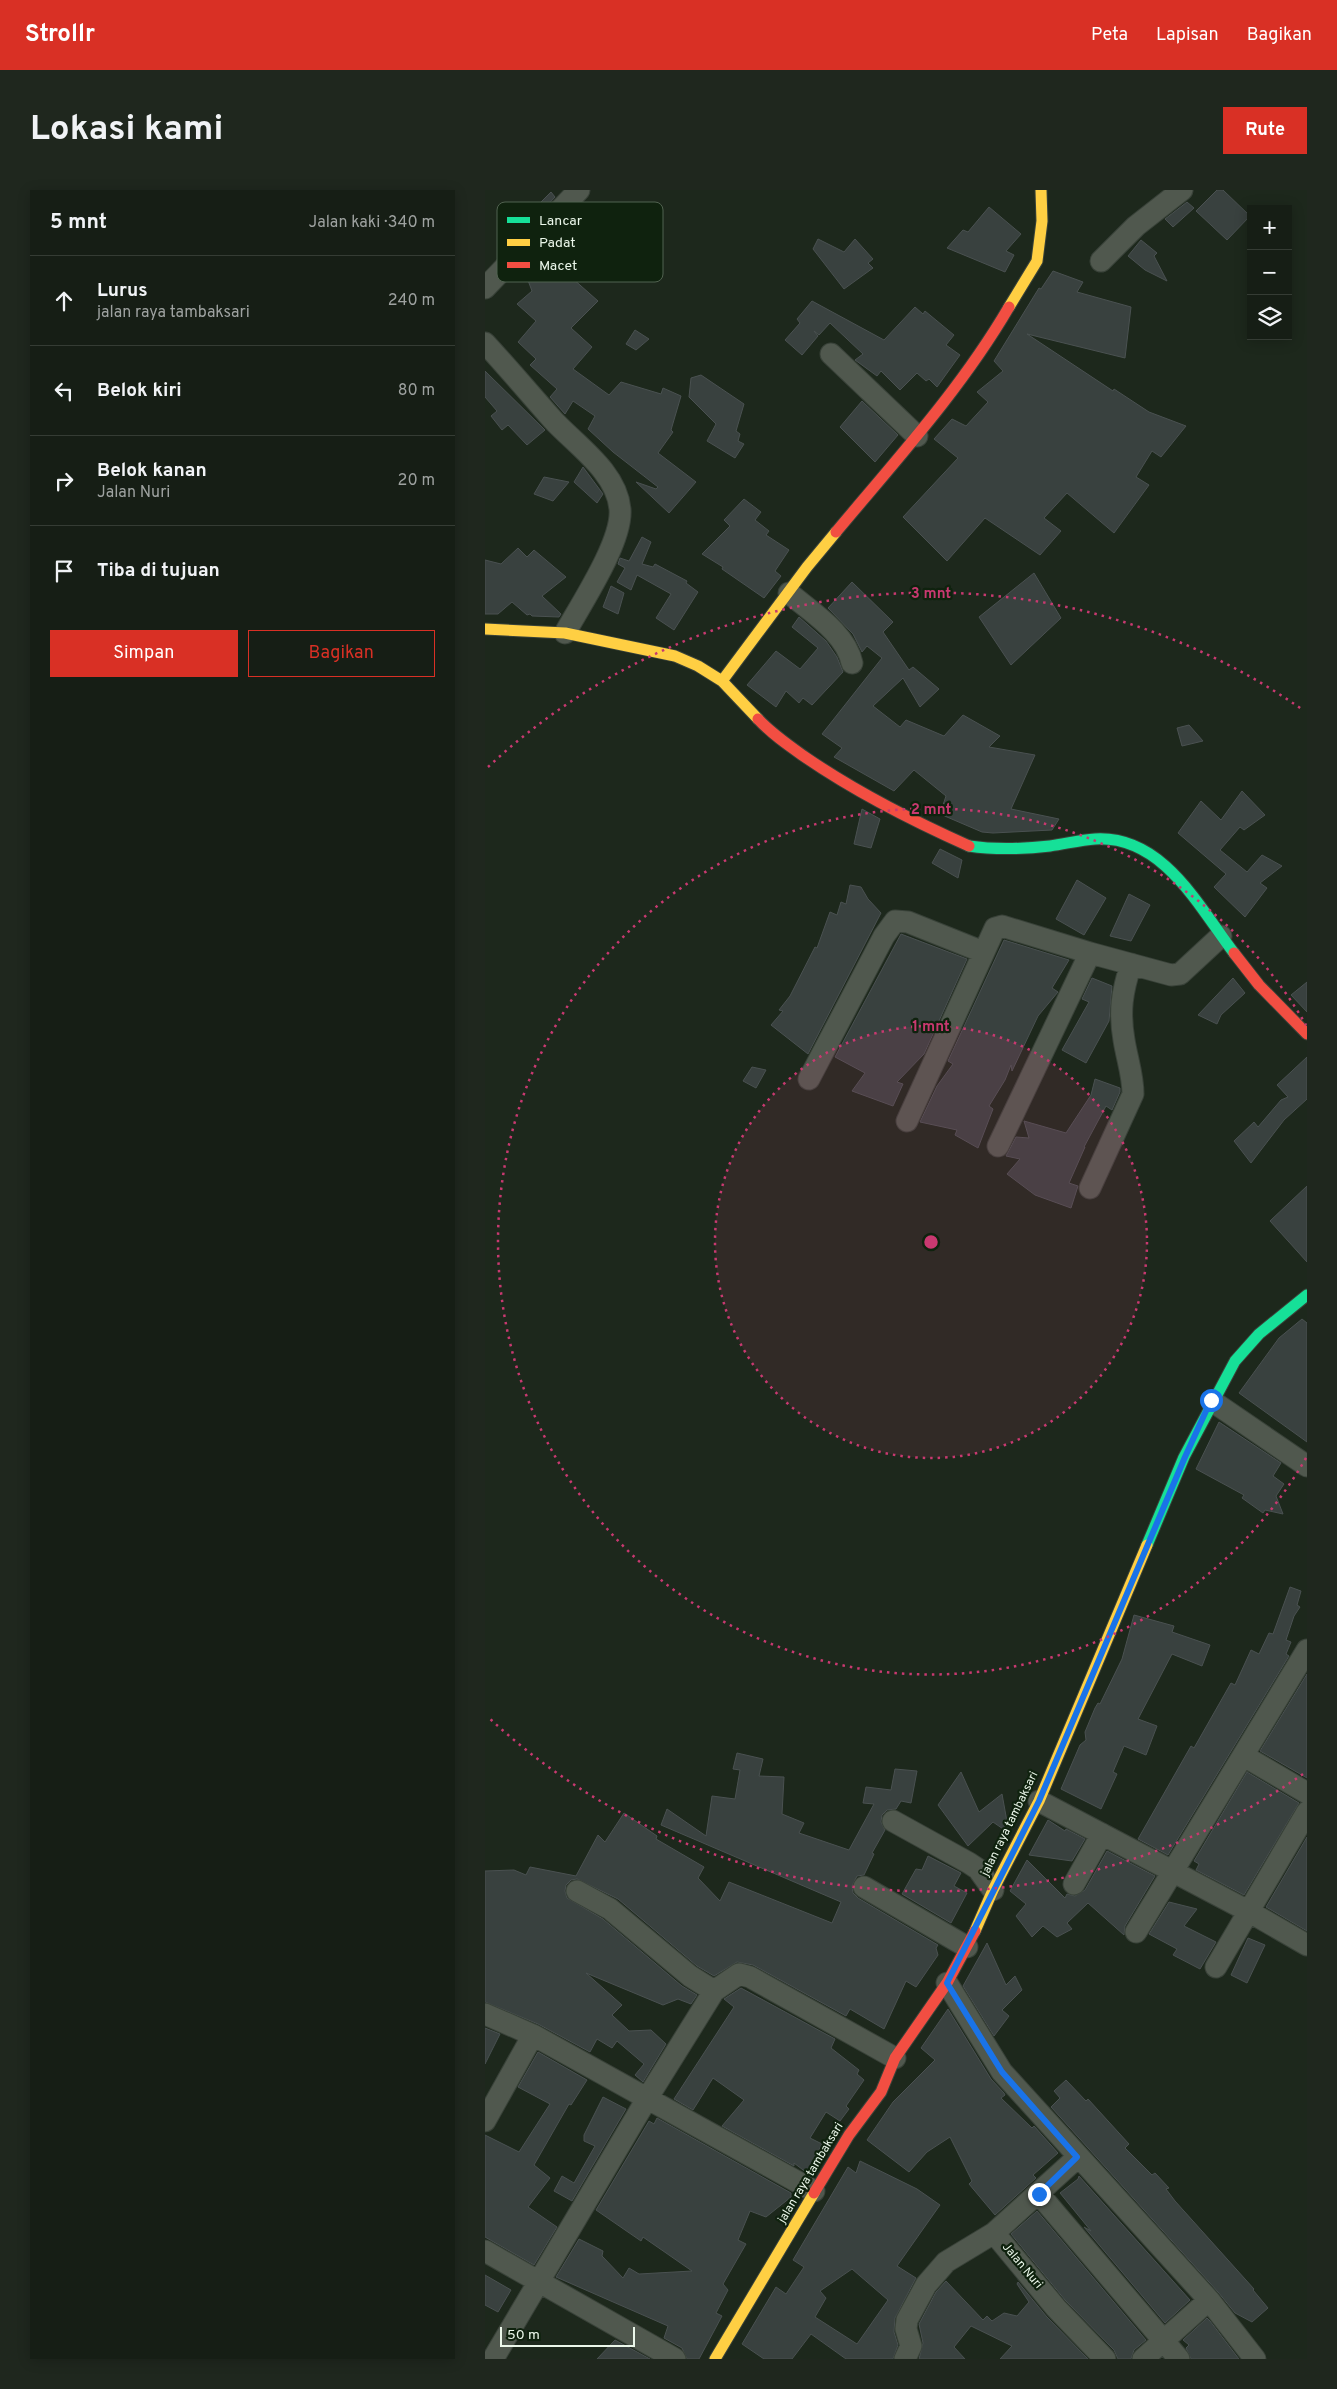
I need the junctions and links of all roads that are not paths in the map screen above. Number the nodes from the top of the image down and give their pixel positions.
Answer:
1 (579, 190) edge
2 (1041, 190) edge
3 (1181, 190) edge
4 (567, 202) edge
5 (1101, 261) dead end
6 (497, 275) edge
7 (485, 288) edge
8 (485, 342) edge
9 (831, 354) dead end
10 (917, 436) junction
11 (789, 593) junction
12 (485, 629) edge
13 (565, 634) junction
14 (852, 663) dead end
15 (722, 681) junction
16 (1221, 936) junction
17 (983, 952) junction
18 (1090, 954) junction
19 (1131, 964) junction
20 (1307, 1034) edge
21 (809, 1079) dead end
22 (907, 1121) dead end
23 (998, 1146) dead end
24 (1090, 1188) dead end
25 (1307, 1295) edge
26 (1211, 1400) junction
27 (1307, 1466) edge
28 (1305, 1656) edge
29 (1244, 1756) junction
30 (1307, 1793) edge
31 (1039, 1801) junction
32 (1307, 1812) edge
33 (893, 1821) dead end
34 (1102, 1834) junction
35 (1173, 1872) junction
36 (1074, 1884) dead end
37 (863, 1887) dead end
38 (993, 1890) junction
39 (577, 1891) dead end
40 (1249, 1911) junction
41 (1136, 1932) dead end
42 (1307, 1945) edge
43 (967, 1947) junction
44 (1216, 1967) dead end
45 (947, 1983) junction
46 (714, 1991) junction
47 (485, 2014) edge
48 (533, 2035) junction
49 (895, 2058) junction
50 (647, 2097) junction
51 (485, 2121) edge
52 (1077, 2157) junction
53 (814, 2191) junction
54 (1039, 2194) junction
55 (994, 2233) junction
56 (485, 2251) edge
57 (539, 2281) junction
58 (1209, 2300) junction
59 (1163, 2340) junction
60 (493, 2359) edge
61 (675, 2359) edge
62 (715, 2359) edge
63 (905, 2359) edge
64 (1105, 2359) edge
65 (1143, 2359) edge
66 (1179, 2359) edge
67 (1255, 2359) edge

1 - 4 street
2 - 10 street
3 - 5 street
6 - 7 street
8 - 13 street
9 - 10 street
10 - 11 street
11 - 14 street
11 - 15 street
12 - 13 street
13 - 15 street
15 - 16 street
16 - 19 street
16 - 20 street
17 - 18 street
17 - 21 street
17 - 22 street
18 - 19 street
18 - 23 street
19 - 24 street
25 - 26 street, jalan raya tambaksari
26 - 27 street
26 - 31 street, jalan raya tambaksari
28 - 29 street
29 - 30 street
29 - 35 street
31 - 34 street
31 - 38 street, jalan raya tambaksari
32 - 40 street
33 - 38 street
34 - 35 street
34 - 36 street
35 - 40 street
35 - 41 street
37 - 43 street
38 - 43 street, jalan raya tambaksari
39 - 46 street
40 - 42 street
40 - 44 street
43 - 45 street, jalan raya tambaksari
45 - 49 street, jalan raya tambaksari
45 - 52 street
46 - 49 street
46 - 50 street
47 - 48 street
48 - 50 street
48 - 51 street
49 - 53 street, jalan raya tambaksari
50 - 53 street
50 - 57 street
52 - 54 street, Jalan Nuri
52 - 58 street
53 - 62 street, jalan raya tambaksari
54 - 55 street, Jalan Nuri
54 - 59 street
55 - 63 street
55 - 64 street, Jalan Nuri
56 - 57 street
57 - 60 street
57 - 61 street
58 - 59 street
58 - 67 street
59 - 65 street
59 - 66 street

